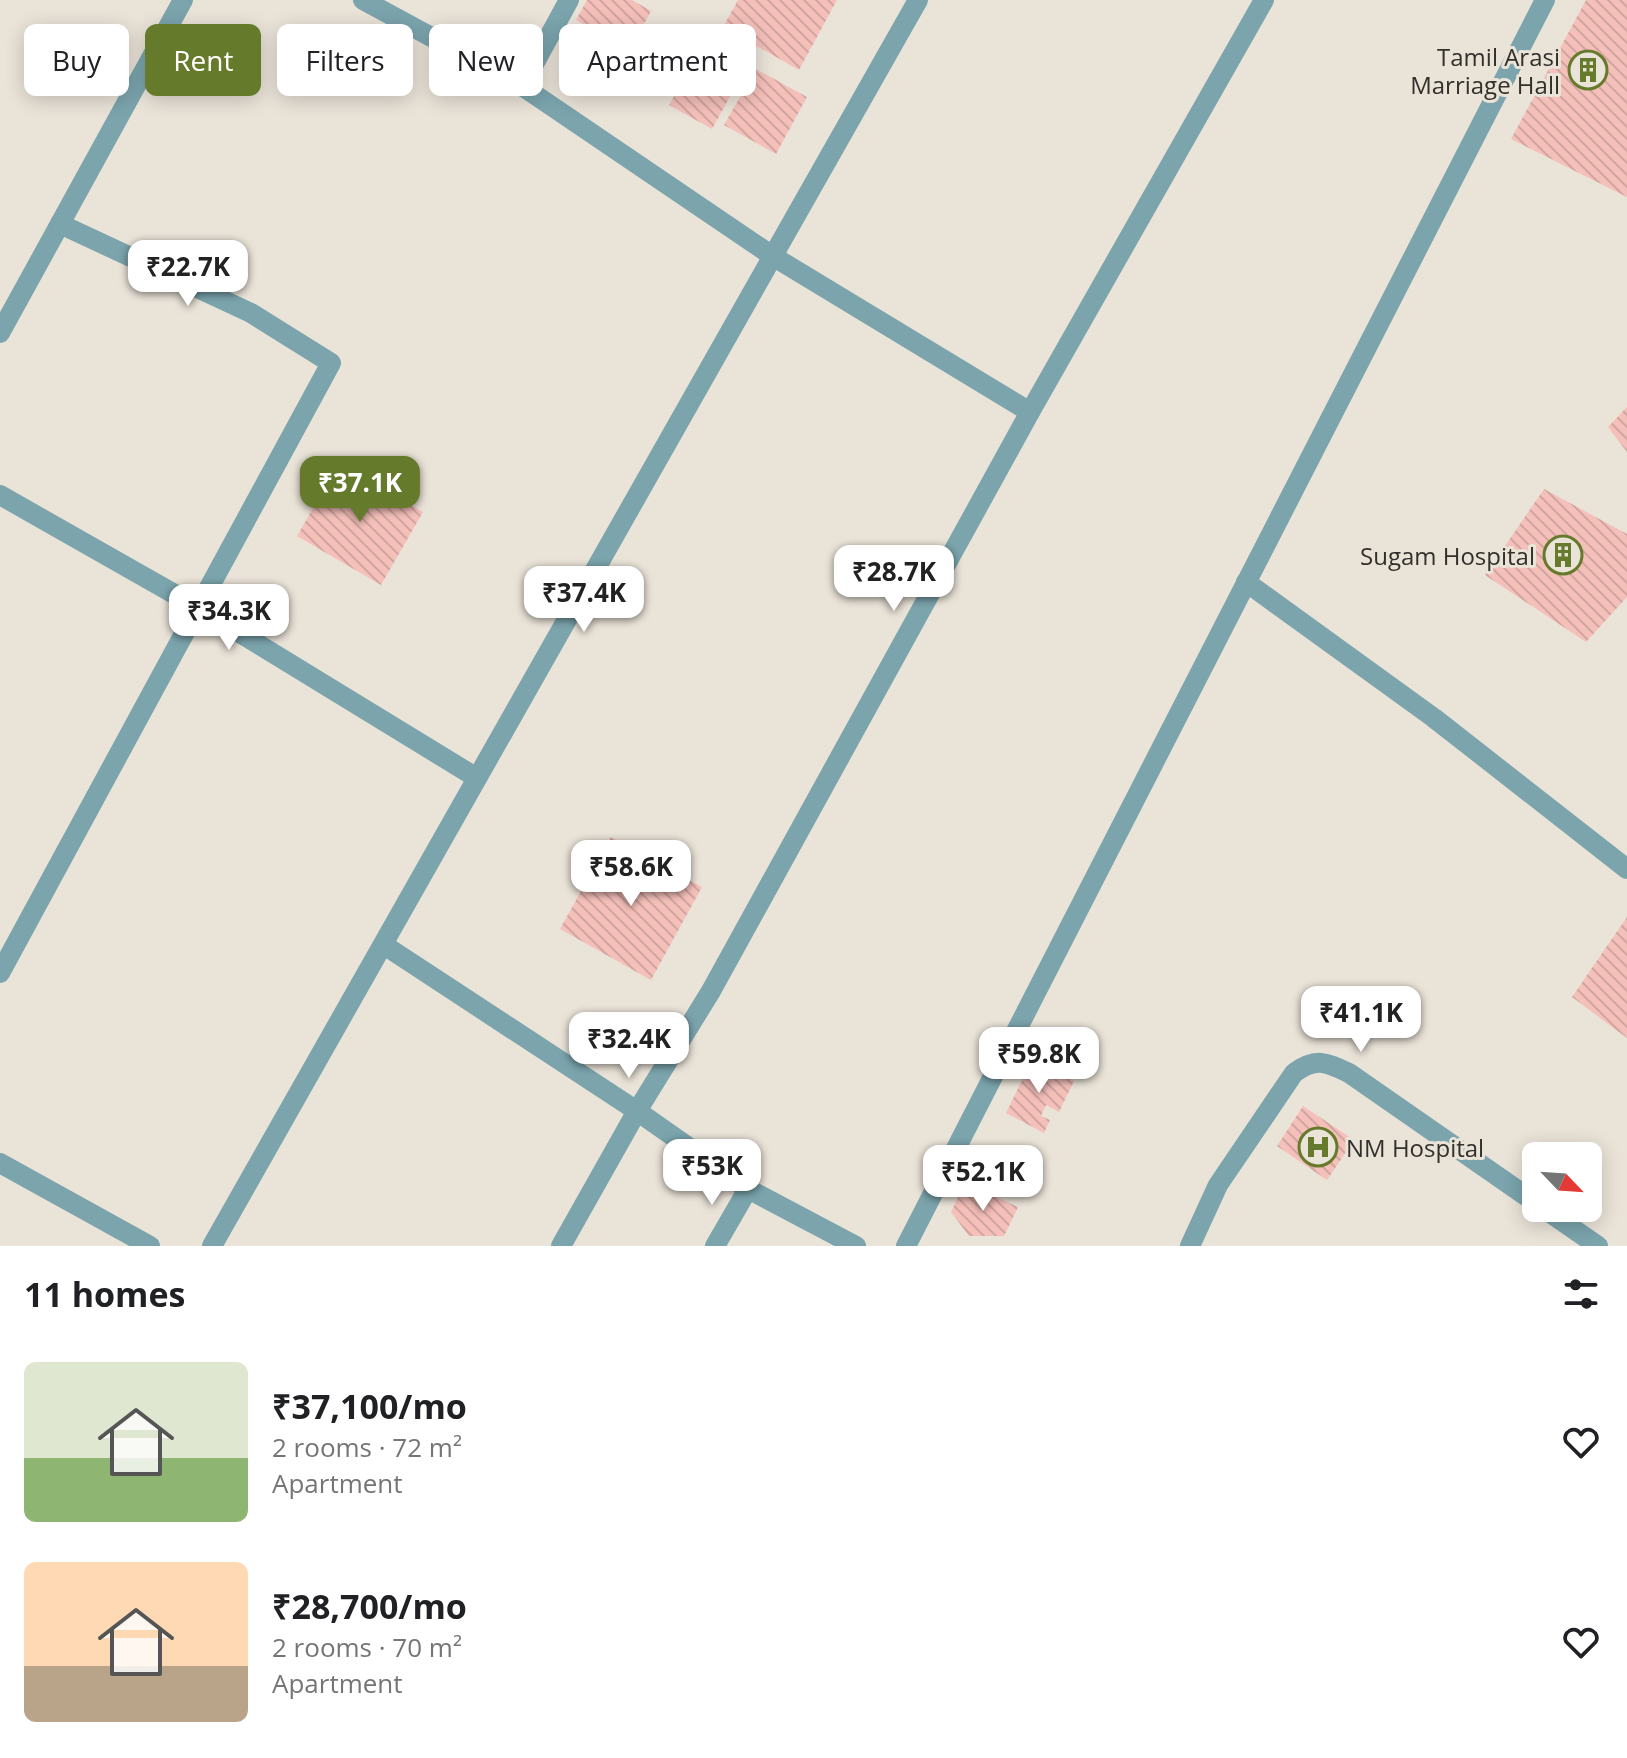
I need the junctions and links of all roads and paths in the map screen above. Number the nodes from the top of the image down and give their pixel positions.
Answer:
1 (183, 0) edge
2 (363, 0) edge
3 (569, 0) edge
4 (918, 0) edge
5 (1264, 0) edge
6 (1545, 0) edge
7 (429, 36) edge
8 (543, 48) edge
9 (537, 96) edge
10 (60, 224) junction
11 (774, 257) junction
12 (0, 333) edge
13 (1030, 412) junction
14 (0, 495) edge
15 (1246, 582) junction
16 (199, 608) junction
17 (477, 778) junction
18 (1627, 869) edge
19 (384, 945) junction
20 (0, 973) edge
21 (637, 1111) junction
22 (0, 1163) edge
23 (748, 1189) junction
24 (1522, 1193) edge
25 (1563, 1222) edge
26 (150, 1246) edge
27 (212, 1246) edge
28 (561, 1246) edge
29 (715, 1246) edge
30 (856, 1246) edge
31 (906, 1246) edge
32 (1190, 1246) edge
33 (1598, 1246) edge

1 - 10 street
2 - 7 street
3 - 8 street
4 - 11 street
5 - 13 street
6 - 15 street
9 - 11 street
10 - 12 street
10 - 16 street
11 - 13 street
11 - 17 street
13 - 21 street
14 - 16 street
15 - 18 street
15 - 31 street
16 - 17 street
16 - 20 street
17 - 19 street
19 - 21 street
19 - 27 street
21 - 23 street
21 - 28 street
22 - 26 street
23 - 29 street
23 - 30 street
24 - 32 street
25 - 33 street

